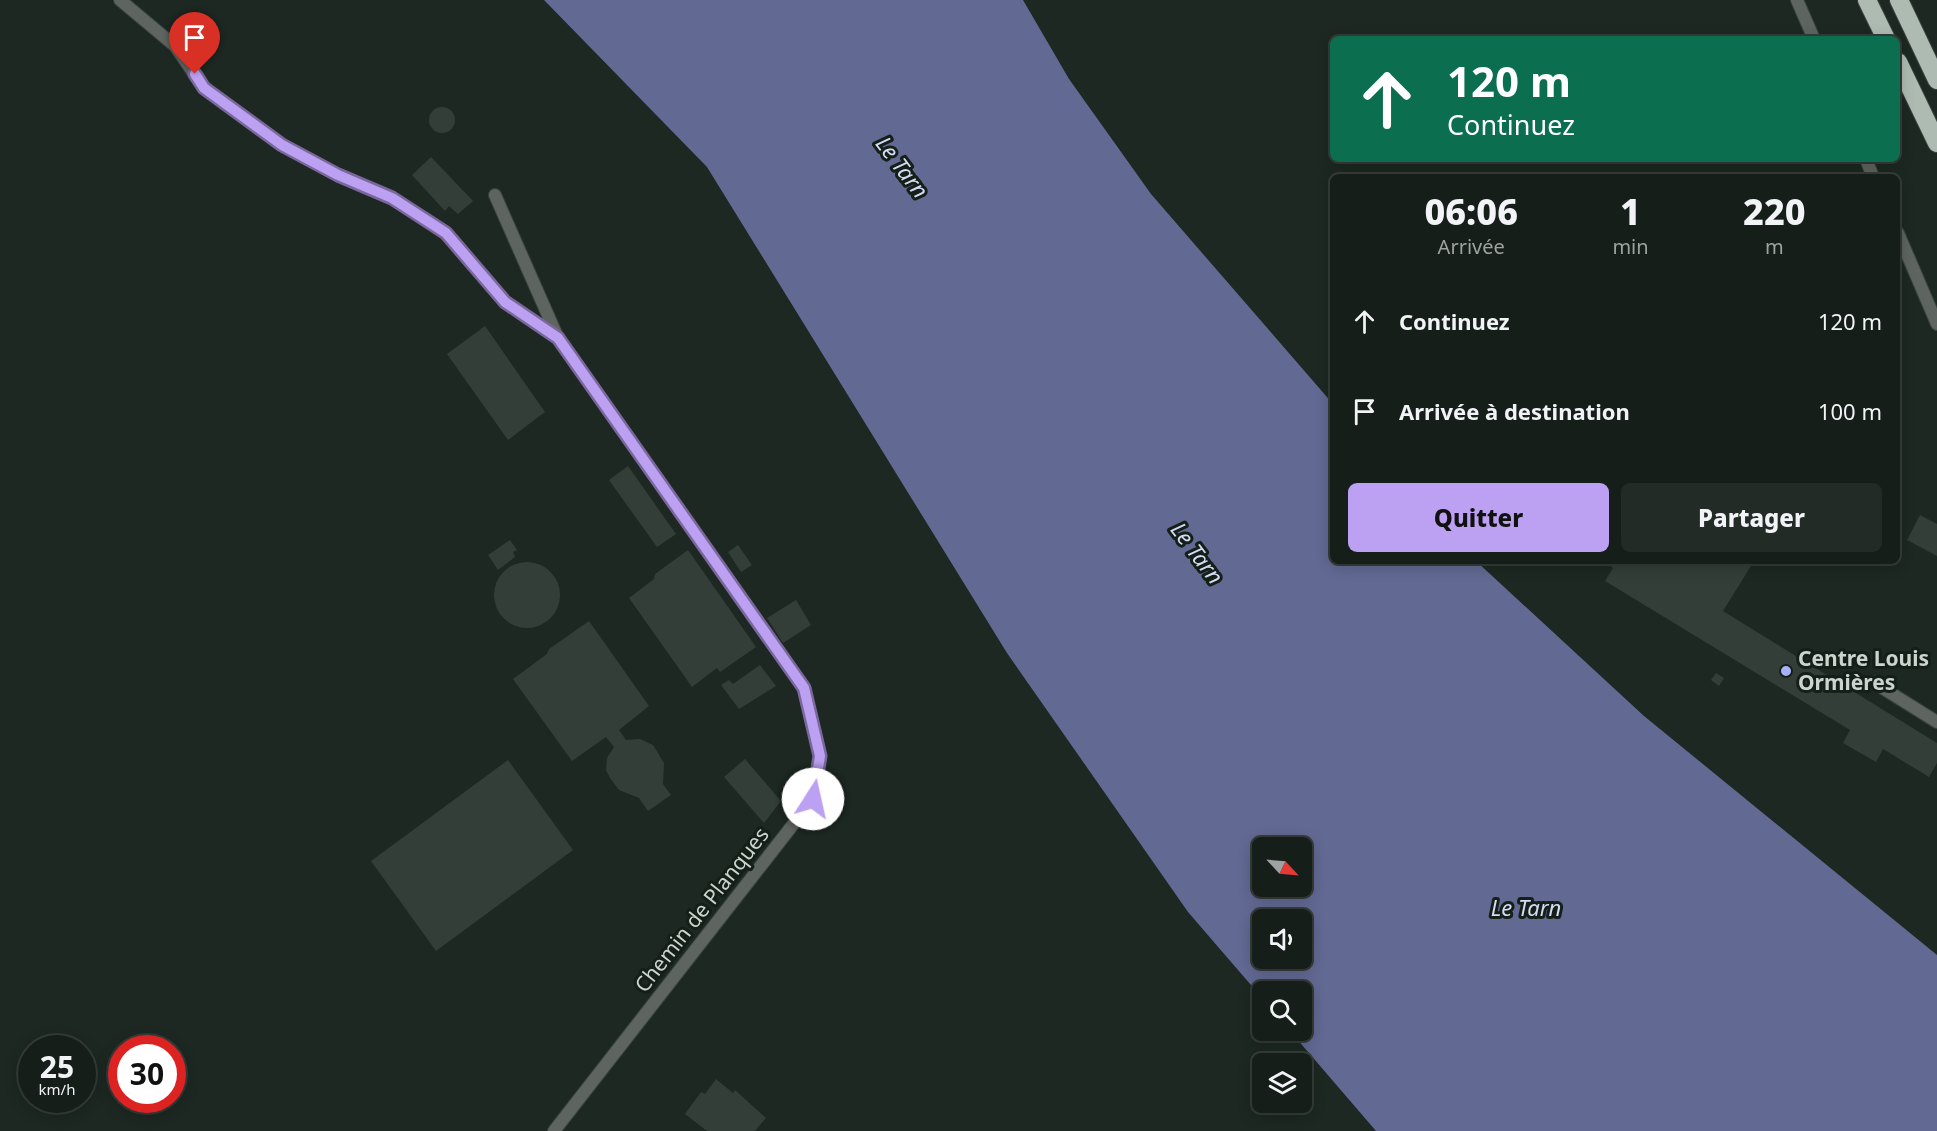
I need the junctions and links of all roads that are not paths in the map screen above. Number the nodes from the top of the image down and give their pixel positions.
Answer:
1 (120, 0) edge
2 (1797, 0) edge
3 (1868, 0) edge
4 (1899, 0) edge
5 (1813, 36) edge
6 (1885, 36) edge
7 (1900, 66) edge
8 (1937, 80) edge
9 (1937, 143) edge
10 (495, 195) dead end
11 (1900, 238) edge
12 (1937, 324) edge
13 (558, 338) junction
14 (1873, 682) dead end
15 (1937, 722) edge
16 (554, 1131) edge

1 - 13 street
2 - 5 street
3 - 6 highway
4 - 8 highway
7 - 9 highway
10 - 13 street
11 - 12 street
13 - 16 street, Chemin de Planques
14 - 15 street

